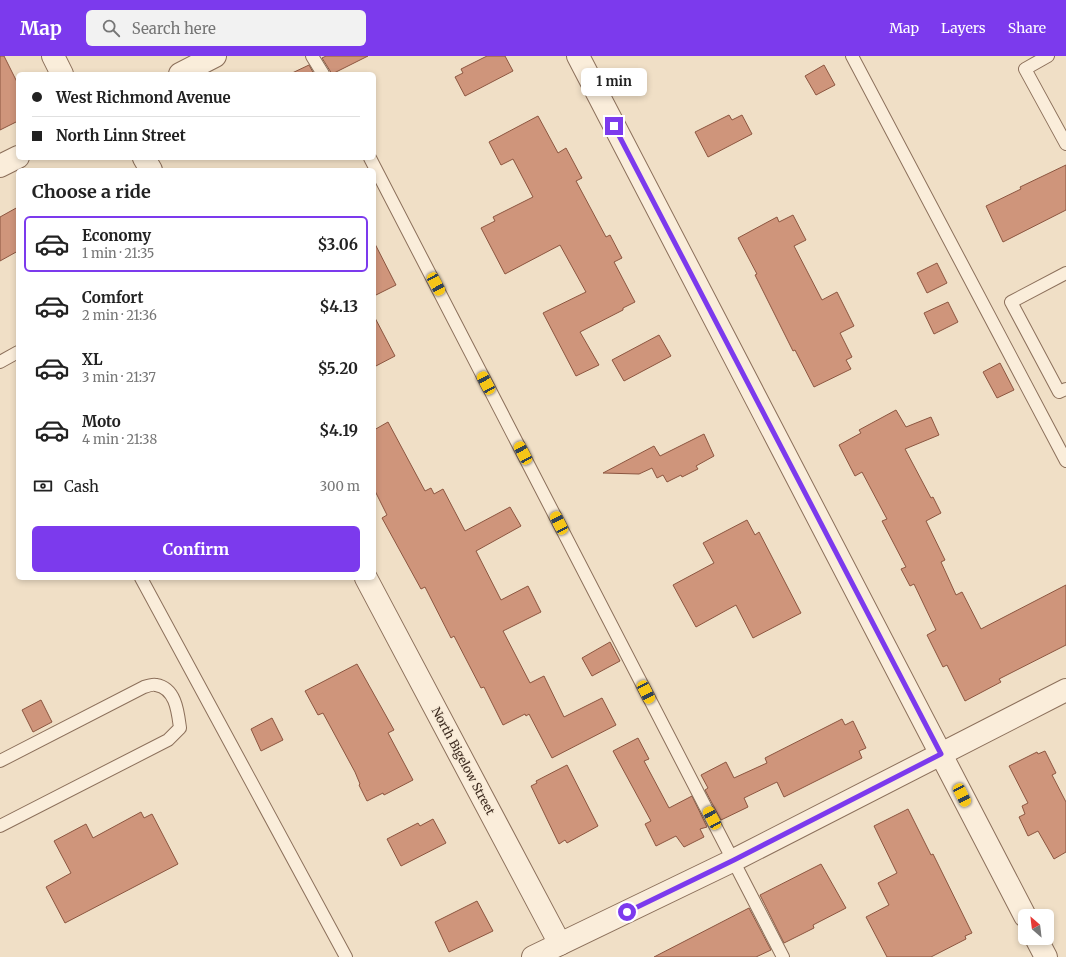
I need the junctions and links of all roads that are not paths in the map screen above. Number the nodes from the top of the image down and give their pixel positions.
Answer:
1 (53, 56) edge
2 (216, 56) edge
3 (312, 56) edge
4 (578, 56) edge
5 (852, 56) edge
6 (1048, 56) edge
7 (61, 72) edge
8 (184, 72) edge
9 (321, 72) edge
10 (1066, 144) edge
11 (16, 157) edge
12 (0, 166) edge
13 (376, 172) edge
14 (1066, 273) edge
15 (16, 353) edge
16 (0, 362) edge
17 (1063, 390) edge
18 (1066, 461) edge
19 (142, 580) edge
20 (367, 580) edge
21 (1066, 690) edge
22 (941, 754) junction
23 (0, 761) edge
24 (0, 826) edge
25 (734, 860) junction
26 (1021, 909) edge
27 (560, 944) junction
28 (1040, 945) edge
29 (346, 957) edge
30 (533, 957) edge
31 (784, 957) edge
32 (1046, 957) edge

1 - 7 street
2 - 8 street
3 - 9 lane
4 - 22 street
5 - 18 lane
6 - 10 lane
11 - 12 street
13 - 25 lane
14 - 17 lane
15 - 16 lane
19 - 29 lane
20 - 27 street, North Bigelow Street
21 - 22 street
22 - 25 street
22 - 26 street
23 - 24 lane
25 - 27 street
25 - 31 lane
27 - 30 street
28 - 32 street

